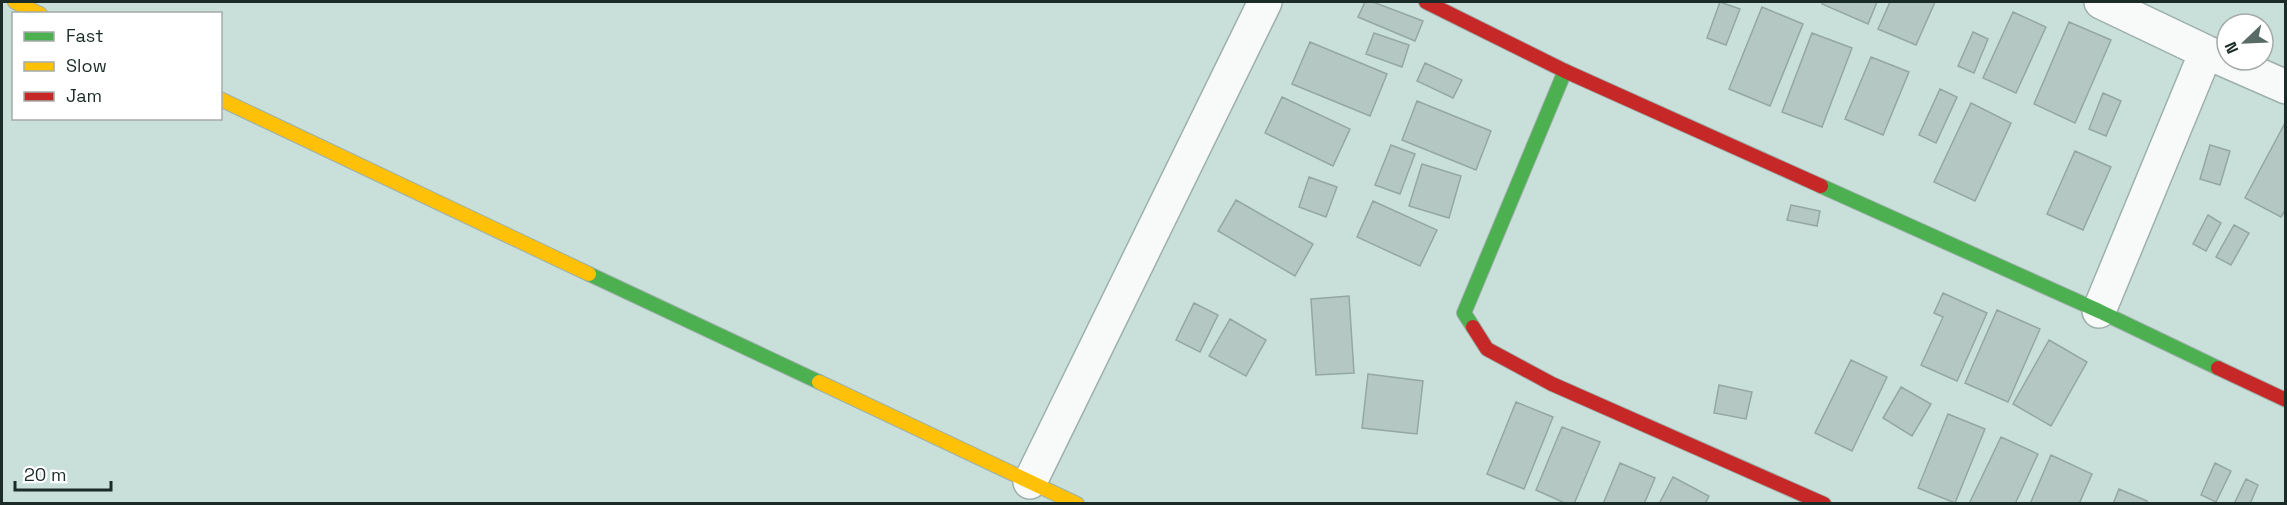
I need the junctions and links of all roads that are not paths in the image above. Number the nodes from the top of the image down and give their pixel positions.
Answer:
1 (15, 2) edge
2 (1265, 2) edge
3 (1426, 2) edge
4 (2101, 2) edge
5 (36, 12) edge
6 (2206, 52) junction
7 (1565, 71) junction
8 (2286, 87) edge
9 (222, 100) edge
10 (2099, 311) junction
11 (2286, 400) edge
12 (1030, 482) junction
13 (1077, 504) edge
14 (1824, 504) edge

1 - 5 street
2 - 12 street
3 - 7 street
4 - 6 street
6 - 8 street
6 - 10 street
7 - 10 street
7 - 14 street
9 - 12 street
10 - 11 street
12 - 13 street

